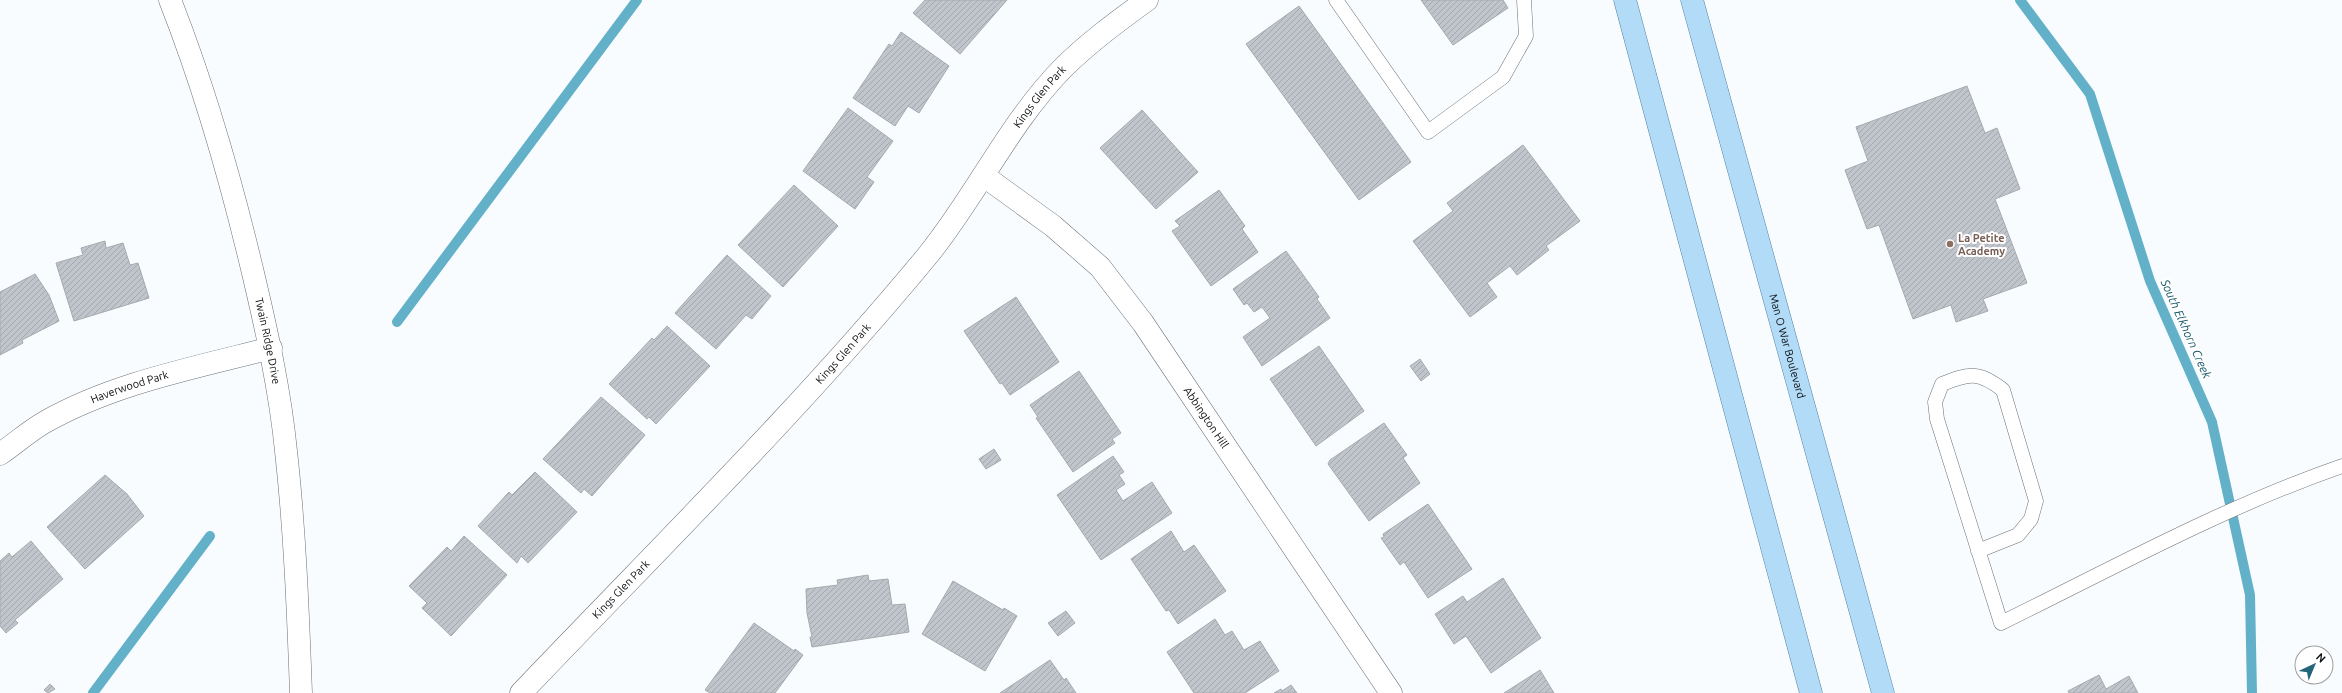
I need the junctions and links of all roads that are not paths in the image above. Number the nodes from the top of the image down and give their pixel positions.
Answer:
1 (170, 0) edge
2 (1147, 0) edge
3 (1336, 0) edge
4 (1524, 0) edge
5 (1625, 0) edge
6 (1692, 0) edge
7 (984, 176) junction
8 (271, 348) junction
9 (0, 454) edge
10 (2342, 466) edge
11 (1978, 551) junction
12 (301, 693) edge
13 (521, 693) edge
14 (1391, 693) edge
15 (1811, 693) edge
16 (1883, 693) edge

1 - 8 street, Twain Ridge Drive
2 - 7 street, Kings Glen Park
3 - 4 lane
5 - 15 main road
6 - 16 main road, Man O War Boulevard
7 - 13 street, Kings Glen Park
7 - 14 street, Abbington Hill
8 - 9 street, Haverwood Park
8 - 12 street, Twain Ridge Drive
10 - 11 lane
11 - 11 lane

